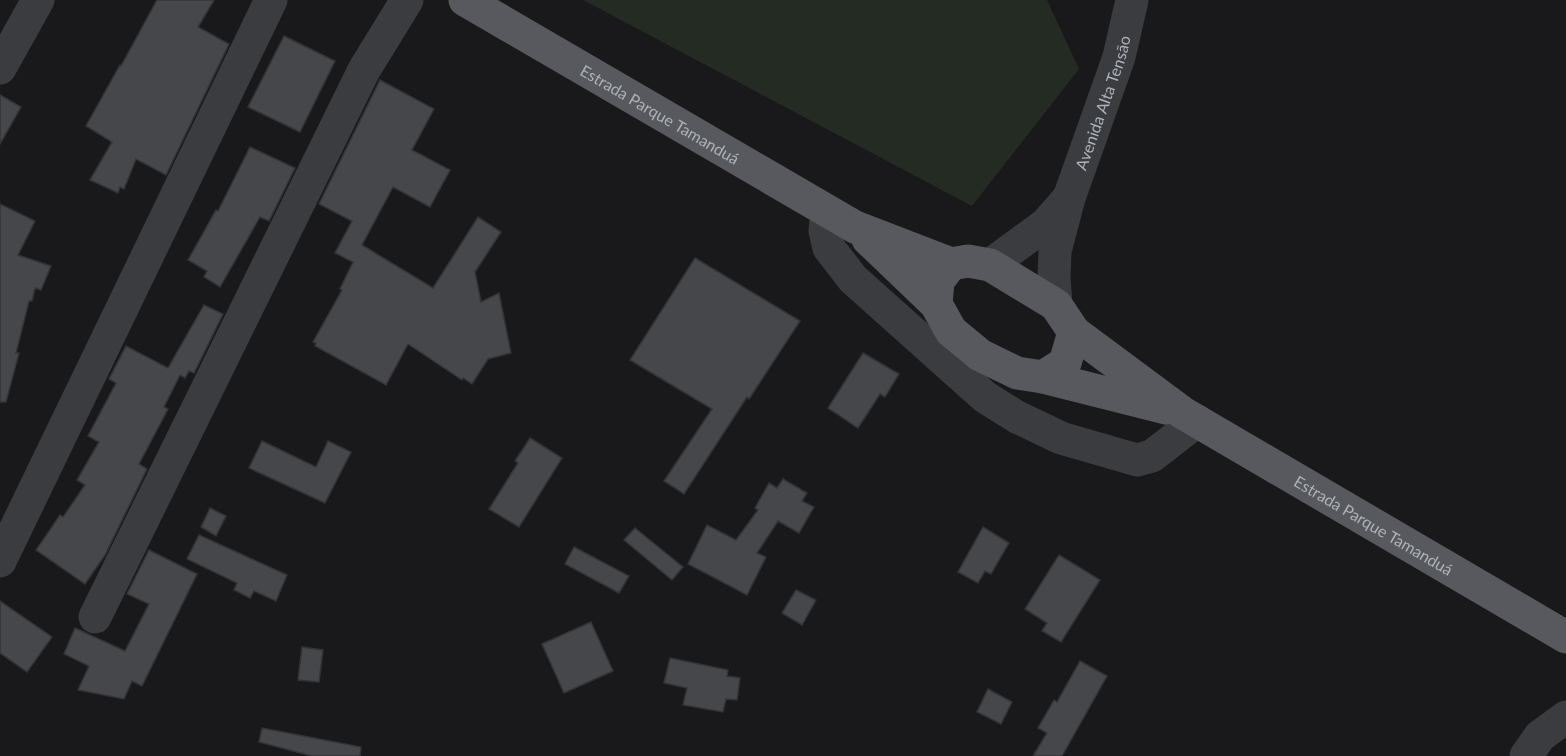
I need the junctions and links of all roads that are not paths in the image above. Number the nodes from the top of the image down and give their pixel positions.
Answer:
1 (38, 0) edge
2 (271, 0) edge
3 (407, 0) edge
4 (465, 0) edge
5 (1131, 2) edge
6 (0, 68) edge
7 (1069, 198) junction
8 (827, 211) junction
9 (855, 227) junction
10 (951, 264) junction
11 (990, 265) junction
12 (936, 304) junction
13 (1056, 305) junction
14 (1074, 332) junction
15 (1043, 377) junction
16 (1190, 417) junction
17 (0, 561) edge
18 (95, 617) dead end
19 (1566, 637) edge
20 (1566, 717) edge
21 (1526, 756) edge

1 - 6 street
2 - 17 street
3 - 18 street
4 - 8 main road, Estrada Parque Tamanduá
5 - 7 street, Avenida Alta Tensāo
7 - 11 street, Avenida Alta Tensāo
7 - 13 street, Avenida Alta Tensāo
8 - 9 main road, Estrada Parque Tamanduá
8 - 16 street
9 - 10 main road, Estrada Parque Tamanduá
9 - 12 main road, Estrada Parque Tamanduá
10 - 11 main road
10 - 12 main road
11 - 13 main road
12 - 15 main road, Estrada Parque Tamanduá
13 - 14 main road
14 - 15 main road
14 - 16 main road, Estrada Parque Tamanduá
15 - 16 main road, Estrada Parque Tamanduá
16 - 19 main road, Estrada Parque Tamanduá
20 - 21 street

